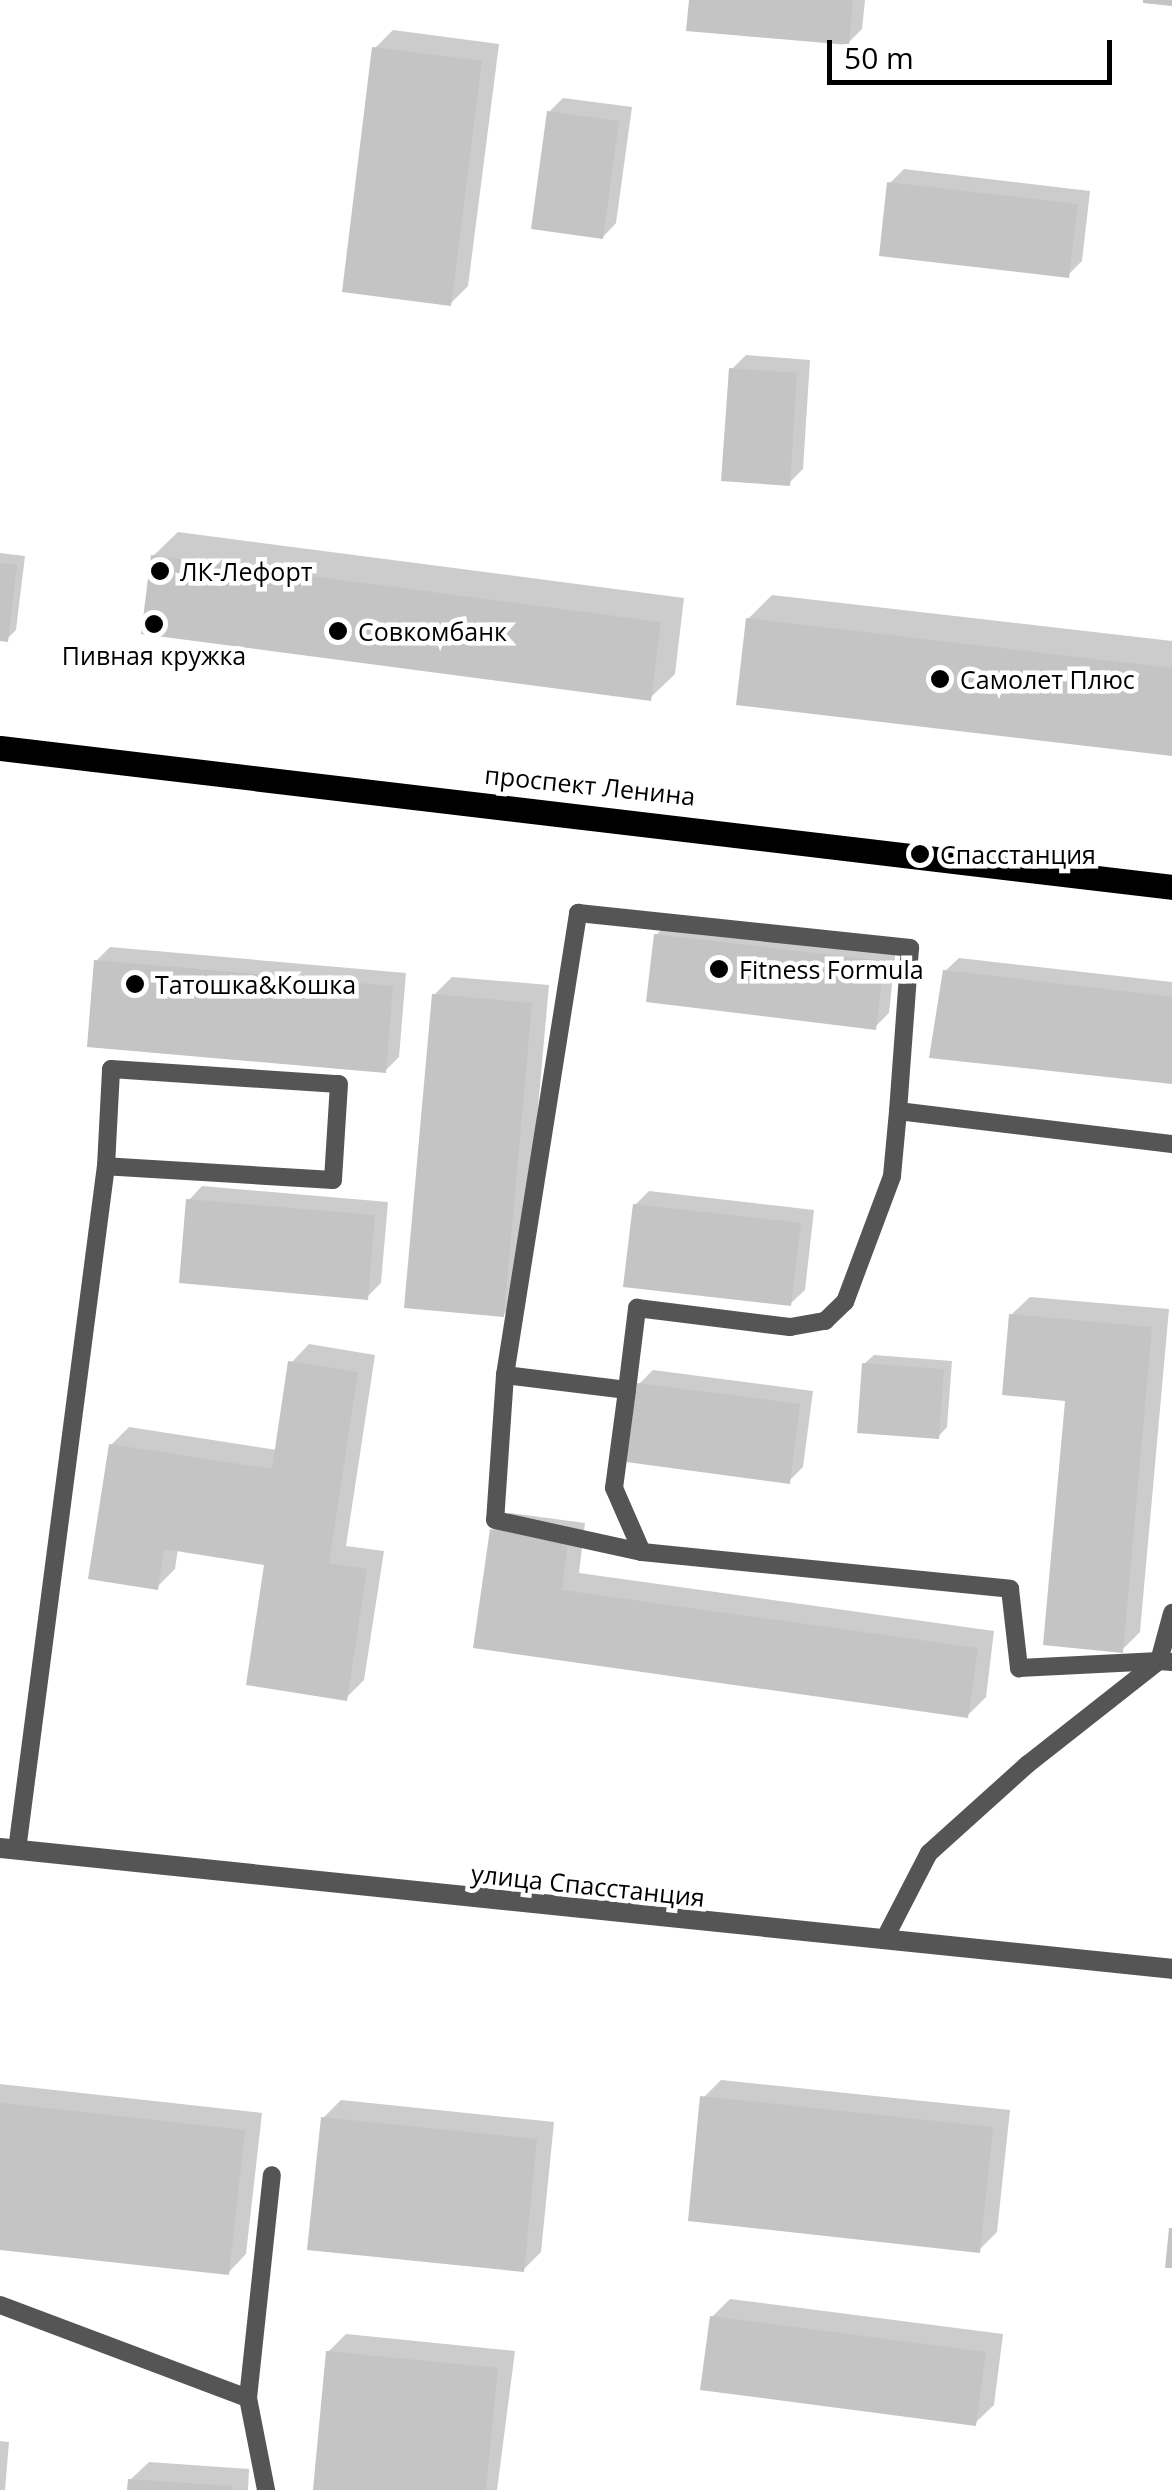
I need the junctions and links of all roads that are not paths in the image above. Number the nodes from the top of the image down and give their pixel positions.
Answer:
1 (0, 748) edge
2 (1172, 887) edge
3 (898, 1110) junction
4 (1172, 1144) edge
5 (106, 1166) junction
6 (505, 1375) junction
7 (627, 1390) junction
8 (642, 1552) junction
9 (1172, 1613) edge
10 (1166, 1662) edge
11 (8, 1849) edge
12 (884, 1940) junction
13 (1172, 1969) edge
14 (272, 2175) dead end
15 (0, 2305) edge
16 (248, 2398) junction
17 (266, 2490) edge

1 - 2 main road, проспект Ленина
3 - 4 lane
3 - 6 lane
3 - 7 lane
5 - 5 lane
5 - 11 lane
6 - 7 lane
6 - 8 lane
7 - 8 lane
8 - 10 lane
9 - 10 lane
10 - 12 lane
11 - 12 street, улица Спасстанция
12 - 13 street, улица Спасстанция
14 - 16 lane
15 - 16 lane
16 - 17 lane

